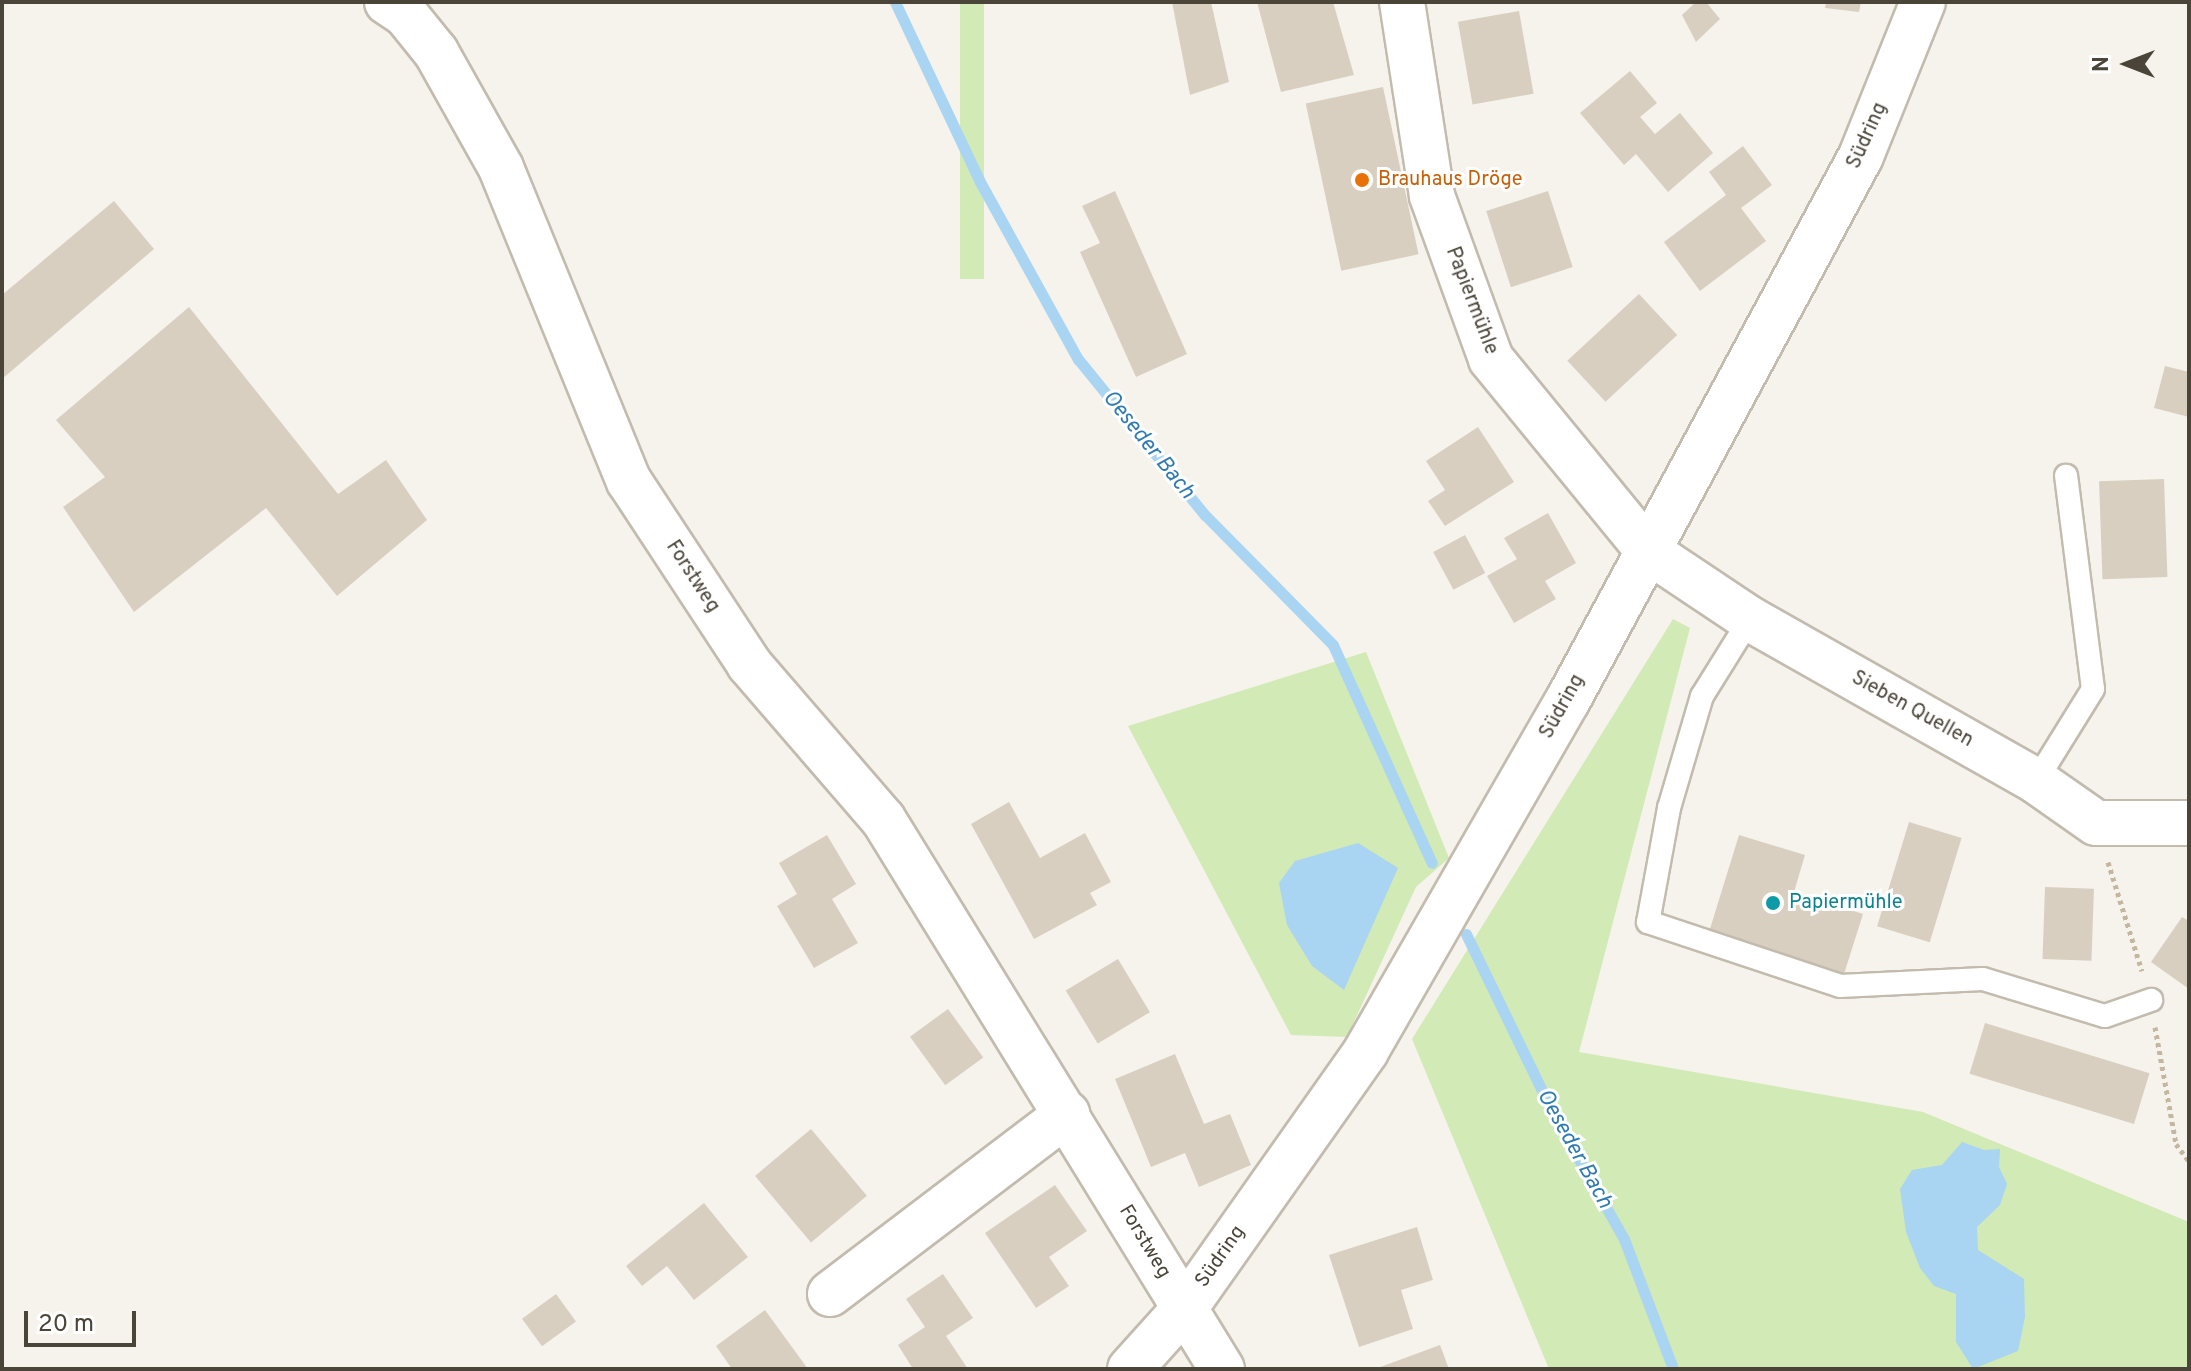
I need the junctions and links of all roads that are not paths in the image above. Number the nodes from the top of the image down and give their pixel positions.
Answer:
1 (387, 2) edge
2 (1402, 2) edge
3 (1923, 2) edge
4 (2066, 476) dead end
5 (1648, 551) junction
6 (1750, 619) junction
7 (2036, 781) junction
8 (2189, 823) edge
9 (2151, 1000) dead end
10 (1067, 1114) junction
11 (830, 1294) dead end
12 (1185, 1308) junction
13 (1130, 1369) edge
14 (1222, 1369) edge

1 - 10 street, Forstweg
2 - 5 street, Papiermühle
3 - 5 street, Südring
4 - 7 lane
5 - 6 street, Sieben Quellen
5 - 12 street, Südring
6 - 7 street, Sieben Quellen
6 - 9 lane
7 - 8 street, Sieben Quellen
10 - 11 street
10 - 12 street, Forstweg
12 - 13 street, Südring
12 - 14 street, Forstweg

